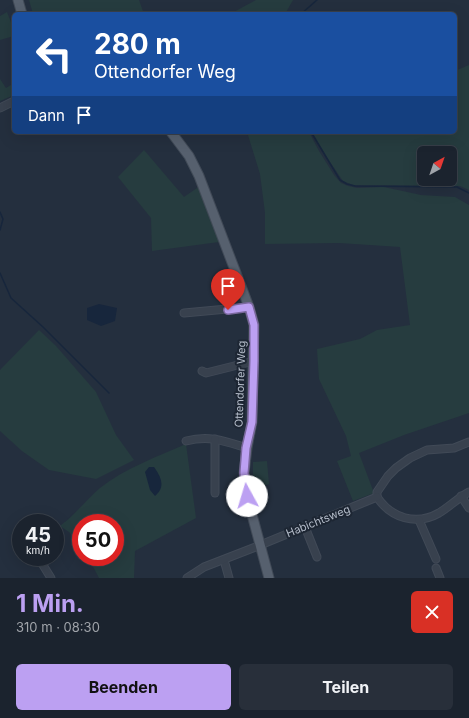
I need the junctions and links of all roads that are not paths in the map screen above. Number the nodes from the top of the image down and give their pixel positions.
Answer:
1 (18, 0) edge
2 (21, 12) edge
3 (12, 102) edge
4 (0, 108) edge
5 (172, 134) edge
6 (249, 307) junction
7 (184, 313) dead end
8 (254, 361) junction
9 (202, 372) dead end
10 (215, 439) junction
11 (186, 441) dead end
12 (469, 442) edge
13 (246, 448) junction
14 (469, 492) edge
15 (215, 493) dead end
16 (461, 496) junction
17 (376, 497) junction
18 (469, 508) edge
19 (419, 520) junction
20 (305, 527) junction
21 (260, 545) junction
22 (317, 557) dead end
23 (436, 559) dead end
24 (224, 560) junction
25 (44, 566) edge
26 (436, 568) dead end
27 (51, 578) edge
28 (187, 578) edge
29 (229, 578) edge
30 (269, 578) edge
31 (440, 578) edge

1 - 2 main road
3 - 4 street
5 - 6 main road, Ottendorfer Weg
6 - 7 street
6 - 8 main road, Ottendorfer Weg
8 - 9 street
8 - 13 main road, Ottendorfer Weg
10 - 11 street
10 - 13 street
10 - 15 street
12 - 17 street
13 - 21 main road, Ottendorfer Weg
14 - 16 street
16 - 18 street
16 - 19 street
17 - 19 street
17 - 20 street, Habichtsweg
19 - 23 street
20 - 21 street, Habichtsweg
20 - 22 street
21 - 24 street, Habichtsweg
21 - 30 main road, Ottendorfer Weg
24 - 28 street, Habichtsweg
24 - 29 street
25 - 27 street
26 - 31 street

